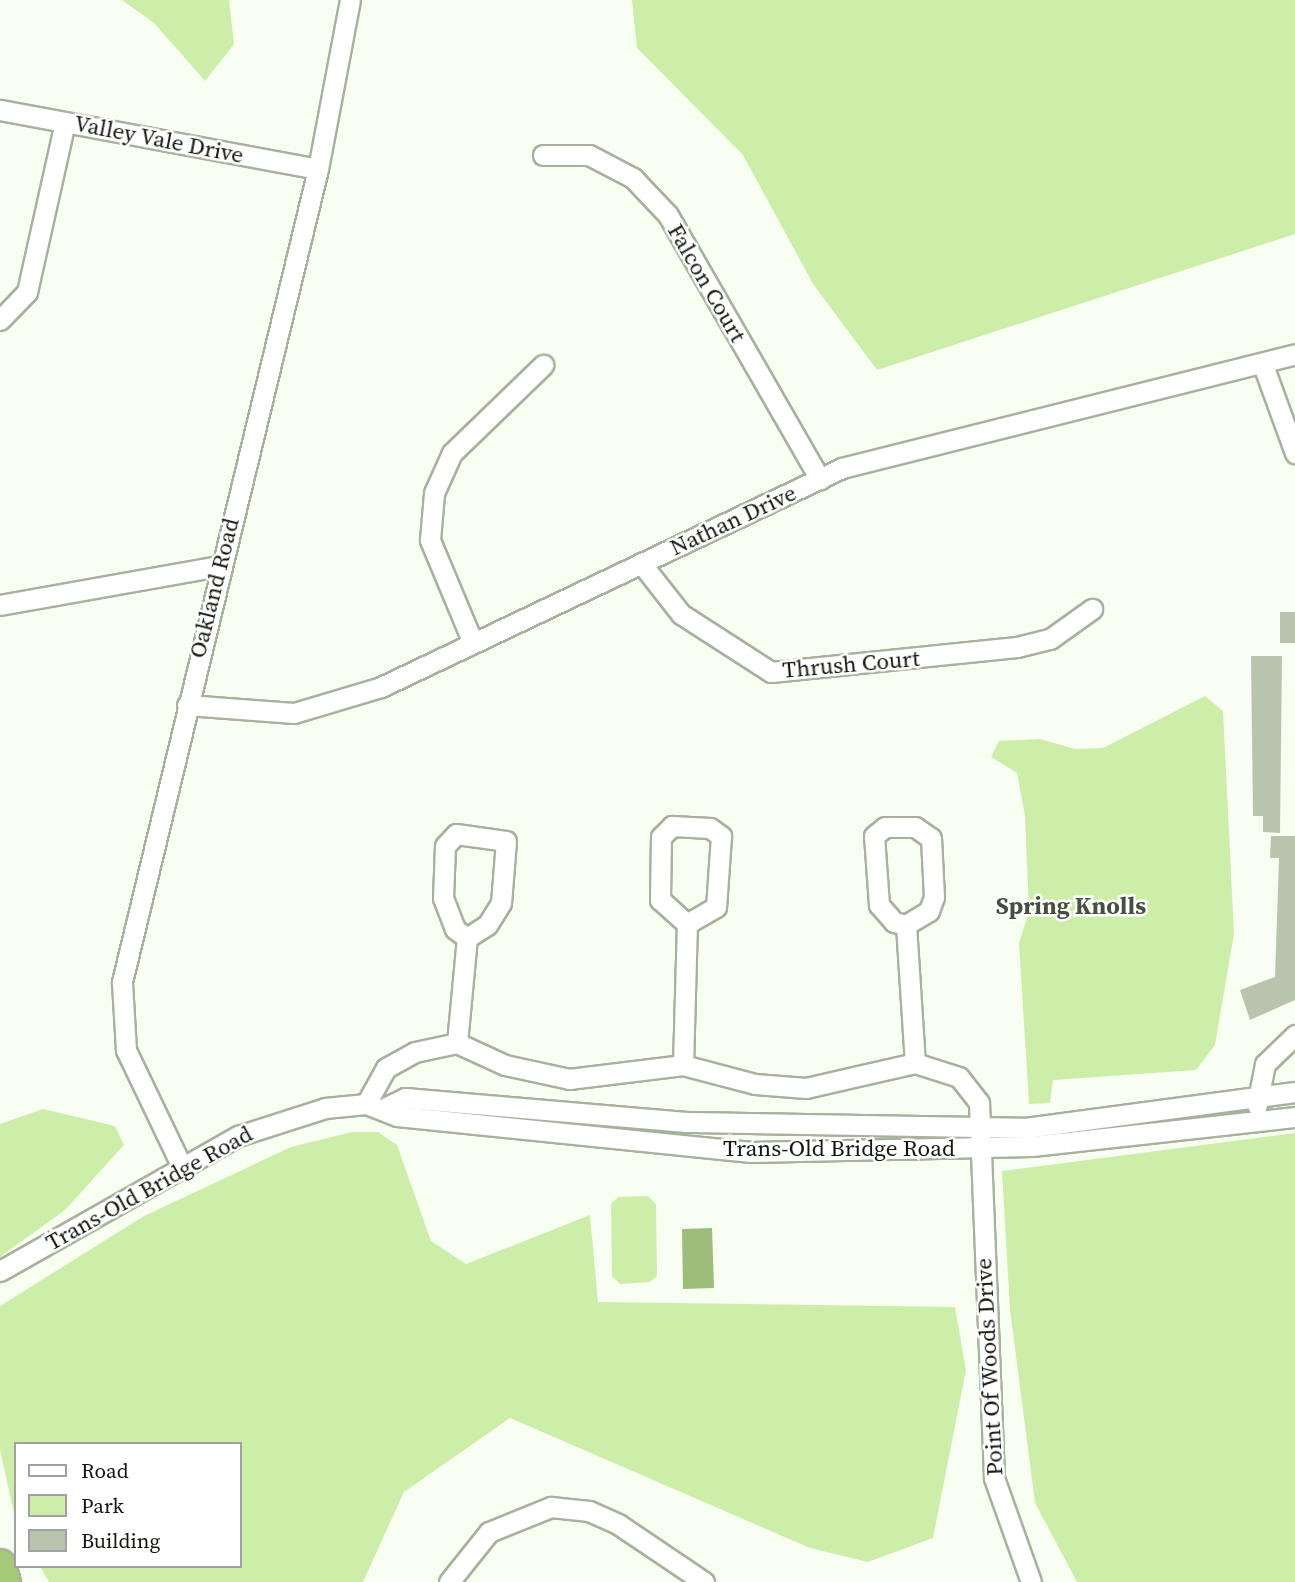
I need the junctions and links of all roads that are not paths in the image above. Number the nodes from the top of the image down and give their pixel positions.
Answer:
1 (350, 0) edge
2 (0, 110) edge
3 (65, 122) junction
4 (543, 155) dead end
5 (318, 169) junction
6 (0, 320) edge
7 (1295, 354) edge
8 (543, 365) dead end
9 (1263, 365) junction
10 (1295, 453) edge
11 (820, 479) junction
12 (640, 564) junction
13 (219, 566) junction
14 (0, 605) edge
15 (1092, 609) dead end
16 (473, 643) junction
17 (187, 705) junction
18 (687, 924) junction
19 (906, 925) junction
20 (467, 938) junction
21 (1295, 1035) edge
22 (457, 1043) junction
23 (915, 1063) junction
24 (683, 1065) junction
25 (1295, 1092) edge
26 (1256, 1096) junction
27 (376, 1105) junction
28 (1295, 1116) edge
29 (1258, 1120) junction
30 (980, 1126) junction
31 (979, 1147) junction
32 (182, 1167) junction
33 (0, 1271) edge
34 (0, 1565) edge
35 (5, 1582) edge
36 (449, 1582) edge
37 (704, 1582) edge
38 (1031, 1582) edge

1 - 5 street, Oakland Road
2 - 3 street, Valley Vale Drive
3 - 5 street, Valley Vale Drive
3 - 6 street
4 - 11 street, Falcon Court
5 - 13 street, Oakland Road
7 - 9 street, Nathan Drive
8 - 16 street
9 - 10 street
9 - 11 street, Nathan Drive
11 - 12 street, Nathan Drive
12 - 15 street, Thrush Court
12 - 16 street, Nathan Drive
13 - 14 street
13 - 17 street, Oakland Road
16 - 17 street, Nathan Drive
17 - 32 street, Oakland Road
18 - 18 street
18 - 24 street
19 - 19 street
19 - 23 street
20 - 20 street
20 - 22 street
21 - 26 street
22 - 24 street
22 - 27 street
23 - 24 street
23 - 30 street, Point Of Woods Drive
25 - 26 street, Trans-Old Bridge Road
26 - 29 street
26 - 30 street, Trans-Old Bridge Road
27 - 30 street, Trans-Old Bridge Road
27 - 31 street, Trans-Old Bridge Road
27 - 32 street, Trans-Old Bridge Road
28 - 29 street, Trans-Old Bridge Road
29 - 31 street, Trans-Old Bridge Road
30 - 31 street, Point Of Woods Drive
31 - 38 street, Point Of Woods Drive
32 - 33 street, Trans-Old Bridge Road
34 - 35 highway
36 - 37 street

